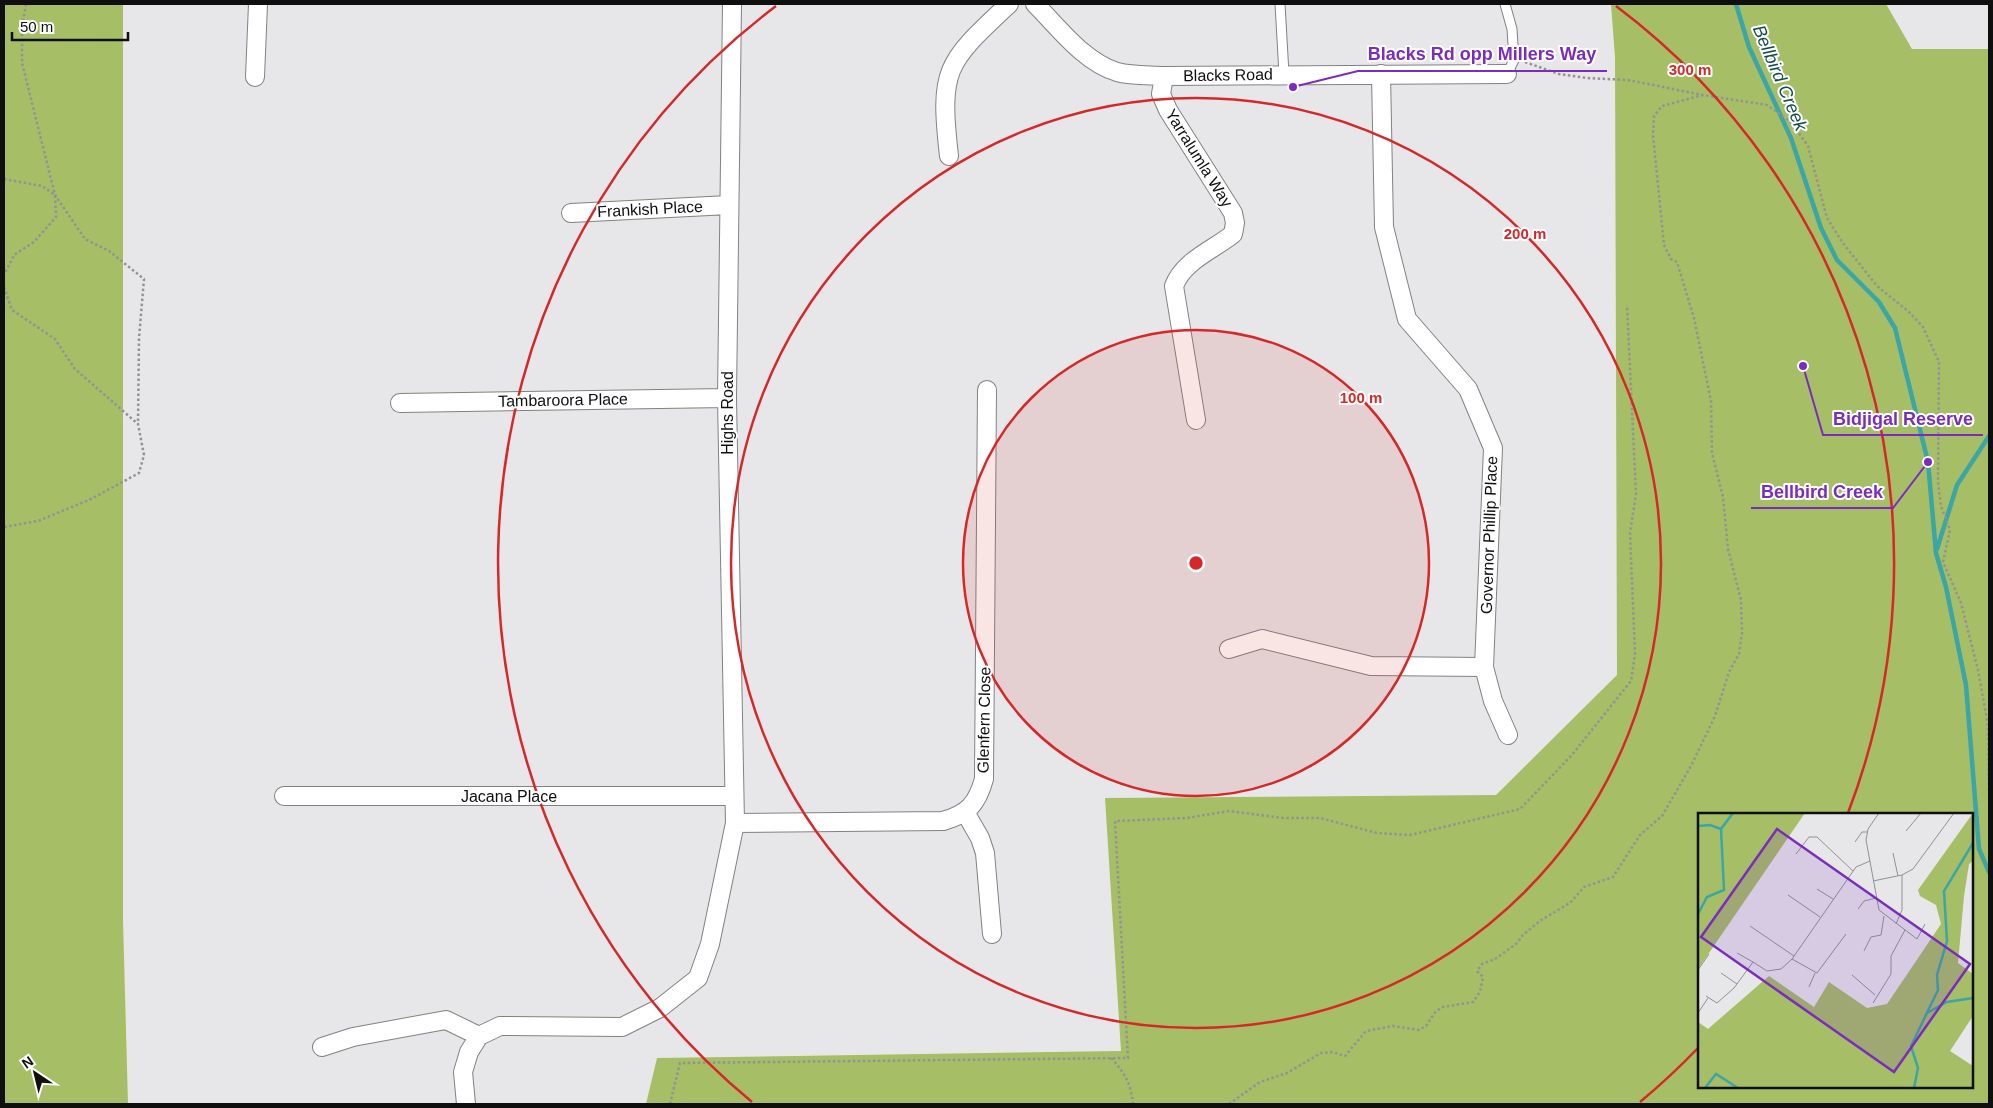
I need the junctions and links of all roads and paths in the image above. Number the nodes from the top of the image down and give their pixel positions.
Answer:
1 (26, 4) edge
2 (258, 4) edge
3 (732, 4) edge
4 (1009, 4) edge
5 (1035, 4) edge
6 (1280, 4) edge
7 (1505, 4) edge
8 (1510, 67) junction
9 (1284, 74) junction
10 (1381, 74) junction
11 (1164, 76) junction
12 (255, 77) dead end
13 (1704, 95) junction
14 (949, 156) dead end
15 (4, 179) edge
16 (55, 195) junction
17 (729, 206) junction
18 (572, 212) dead end
19 (4, 275) edge
20 (4, 287) edge
21 (1627, 305) dead end
22 (987, 390) dead end
23 (726, 398) junction
24 (400, 403) dead end
25 (1196, 420) dead end
26 (138, 424) junction
27 (4, 527) edge
28 (1229, 649) dead end
29 (1484, 667) junction
30 (1508, 735) dead end
31 (1989, 791) edge
32 (284, 796) dead end
33 (733, 796) junction
34 (965, 812) junction
35 (735, 823) junction
36 (992, 934) dead end
37 (479, 1036) junction
38 (322, 1047) dead end
39 (1111, 1058) junction
40 (466, 1104) edge
41 (670, 1104) edge
42 (1133, 1104) edge
43 (1229, 1104) edge

1 - 16 path
2 - 12 street
3 - 17 street, Highs Road
4 - 14 street
5 - 11 street, Blacks Road
6 - 9 lane
7 - 8 lane
8 - 10 street, Blacks Road
8 - 13 path
9 - 10 street, Blacks Road
9 - 11 street, Blacks Road
10 - 29 street, Governor Phillip Place
11 - 25 street, Yarralumla Way
13 - 31 path
13 - 43 path
15 - 16 path
16 - 19 path
16 - 26 path
17 - 18 street, Frankish Place
17 - 23 street, Highs Road
20 - 26 path
21 - 39 path
22 - 34 street, Glenfern Close
23 - 24 street, Tambaroora Place
23 - 33 street, Highs Road
26 - 27 path
28 - 29 street
29 - 30 street, Governor Phillip Place
32 - 33 street, Jacana Place
33 - 35 street, Highs Road
34 - 35 street
34 - 36 street
35 - 37 street, Highs Road
37 - 38 street
37 - 40 street
39 - 41 path
39 - 42 path

